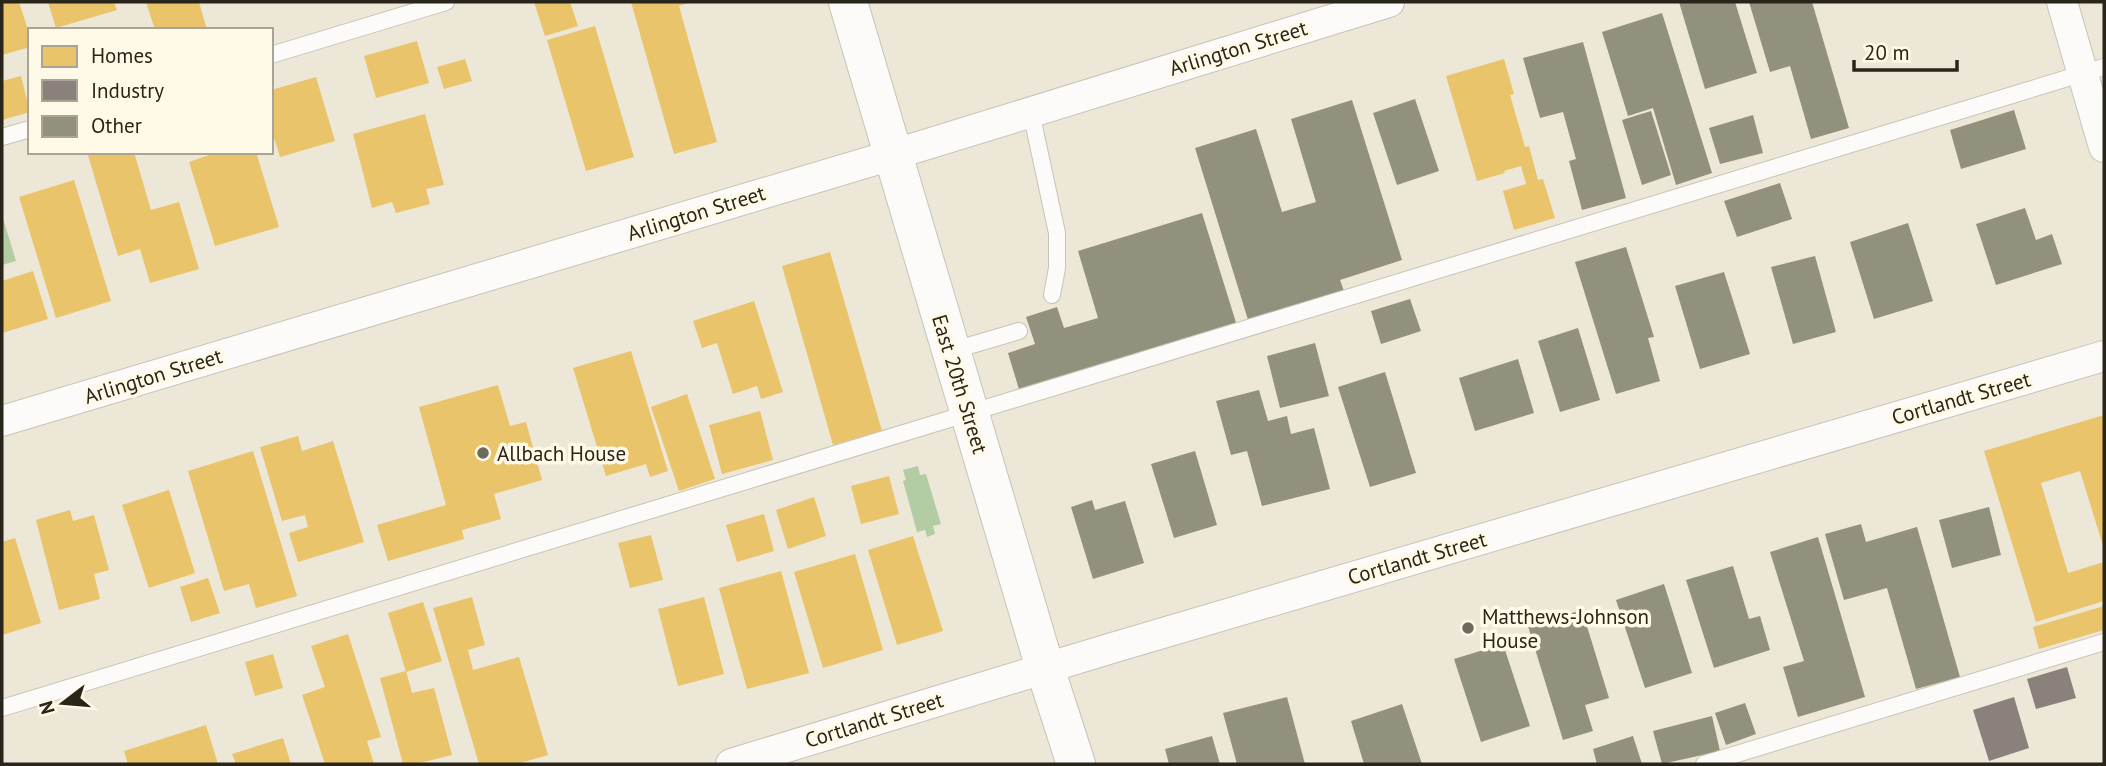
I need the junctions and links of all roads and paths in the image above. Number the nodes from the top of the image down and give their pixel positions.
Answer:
1 (446, 2) edge
2 (848, 2) edge
3 (1389, 2) edge
4 (2062, 2) edge
5 (273, 54) edge
6 (2094, 71) edge
7 (1031, 112) junction
8 (28, 130) edge
9 (2, 137) edge
10 (2104, 147) edge
11 (892, 155) junction
12 (1052, 295) dead end
13 (1019, 331) dead end
14 (951, 351) junction
15 (2104, 356) edge
16 (969, 413) junction
17 (2, 421) edge
18 (2104, 642) edge
19 (1045, 668) junction
20 (2, 708) edge
21 (731, 764) edge
22 (1076, 764) edge
23 (1704, 764) edge

1 - 5 lane
2 - 11 main road, East 20th Street
3 - 7 street, Arlington Street
4 - 6 street
6 - 10 street
6 - 16 lane
7 - 11 street, Arlington Street
7 - 12 lane
8 - 9 lane
11 - 14 main road, East 20th Street
11 - 17 street, Arlington Street
13 - 14 lane
14 - 16 main road, East 20th Street
15 - 19 street, Cortlandt Street
16 - 19 main road, East 20th Street
16 - 20 lane
18 - 23 lane
19 - 21 street, Cortlandt Street
19 - 22 main road, East 20th Street

